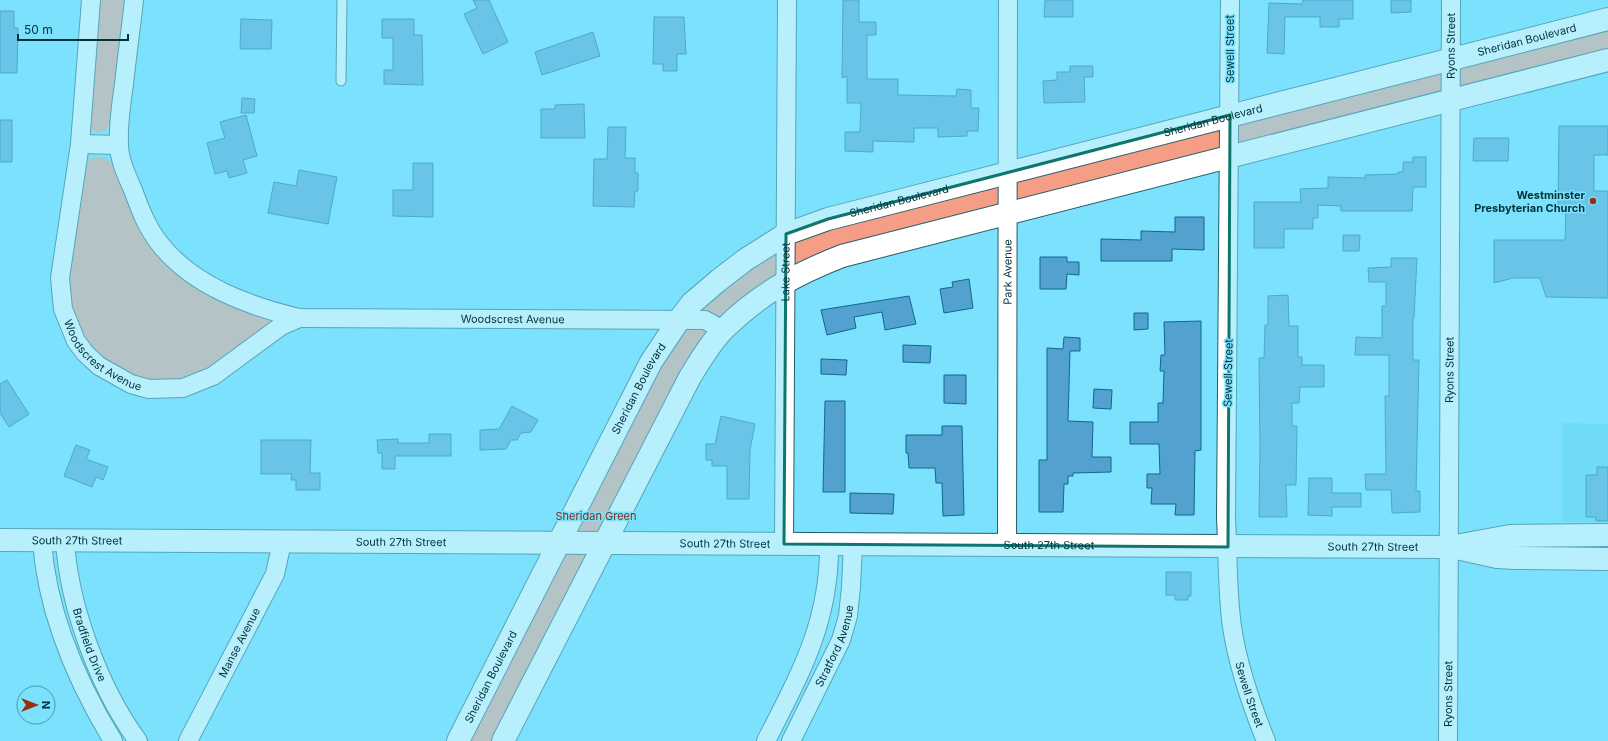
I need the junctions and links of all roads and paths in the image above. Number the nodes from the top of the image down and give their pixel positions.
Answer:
1 (92, 0) edge
2 (134, 0) edge
3 (342, 0) edge
4 (787, 0) edge
5 (1008, 0) edge
6 (1230, 0) edge
7 (1451, 0) edge
8 (1608, 19) edge
9 (1451, 59) junction
10 (1608, 60) edge
11 (341, 81) dead end
12 (1450, 101) junction
13 (1230, 115) junction
14 (80, 144) junction
15 (119, 145) junction
16 (1230, 157) junction
17 (1008, 172) junction
18 (1008, 214) junction
19 (786, 234) junction
20 (786, 280) junction
21 (299, 318) junction
22 (679, 320) junction
23 (723, 330) junction
24 (1608, 535) edge
25 (0, 540) edge
26 (42, 541) junction
27 (66, 541) junction
28 (282, 542) junction
29 (559, 542) junction
30 (606, 542) junction
31 (784, 544) junction
32 (830, 544) junction
33 (853, 544) junction
34 (1007, 544) junction
35 (1228, 547) junction
36 (1450, 547) junction
37 (1608, 559) edge
38 (112, 741) edge
39 (138, 741) edge
40 (188, 741) edge
41 (458, 741) edge
42 (503, 741) edge
43 (766, 741) edge
44 (791, 741) edge
45 (1266, 741) edge
46 (1448, 741) edge

1 - 14 street, Woodscrest Avenue
2 - 15 street, Woodscrest Avenue
3 - 11 lane
4 - 19 street, Lake Street
5 - 17 street, Park Avenue
6 - 13 street, Sewell Street
7 - 9 street, Ryons Street
8 - 9 main road, Sheridan Boulevard
9 - 12 street, Ryons Street
9 - 13 main road, Sheridan Boulevard
10 - 12 main road
12 - 16 main road
12 - 36 street, Ryons Street
13 - 16 street, Sewell Street
13 - 17 main road, Sheridan Boulevard
14 - 15 street
14 - 21 street, Woodscrest Avenue
15 - 21 street, Woodscrest Avenue
16 - 18 main road
16 - 35 street, Sewell Street
17 - 18 street, Park Avenue
17 - 19 main road, Sheridan Boulevard
18 - 20 main road
18 - 34 street, Park Avenue
19 - 20 street, Lake Street
19 - 22 main road, Sheridan Boulevard
20 - 23 main road
20 - 31 street, Lake Street
21 - 22 street, Woodscrest Avenue
22 - 23 street, Woodscrest Avenue
22 - 29 main road, Sheridan Boulevard
23 - 30 main road
24 - 36 main road, South 27th Street
25 - 26 main road, South 27th Street
26 - 27 main road, South 27th Street
26 - 38 street, Bradfield Drive
27 - 28 main road, South 27th Street
27 - 39 street, Bradfield Drive
28 - 29 main road, South 27th Street
28 - 40 street, Manse Avenue
29 - 30 main road, South 27th Street
29 - 41 main road, Sheridan Boulevard
30 - 31 main road, South 27th Street
30 - 42 main road
31 - 32 main road, South 27th Street
32 - 33 main road, South 27th Street
32 - 43 street, Stratford Avenue
33 - 34 main road, South 27th Street
33 - 44 street, Stratford Avenue
34 - 35 main road, South 27th Street
35 - 36 main road, South 27th Street
35 - 45 street, Sewell Street
36 - 37 main road, South 27th Street
36 - 46 street, Ryons Street

